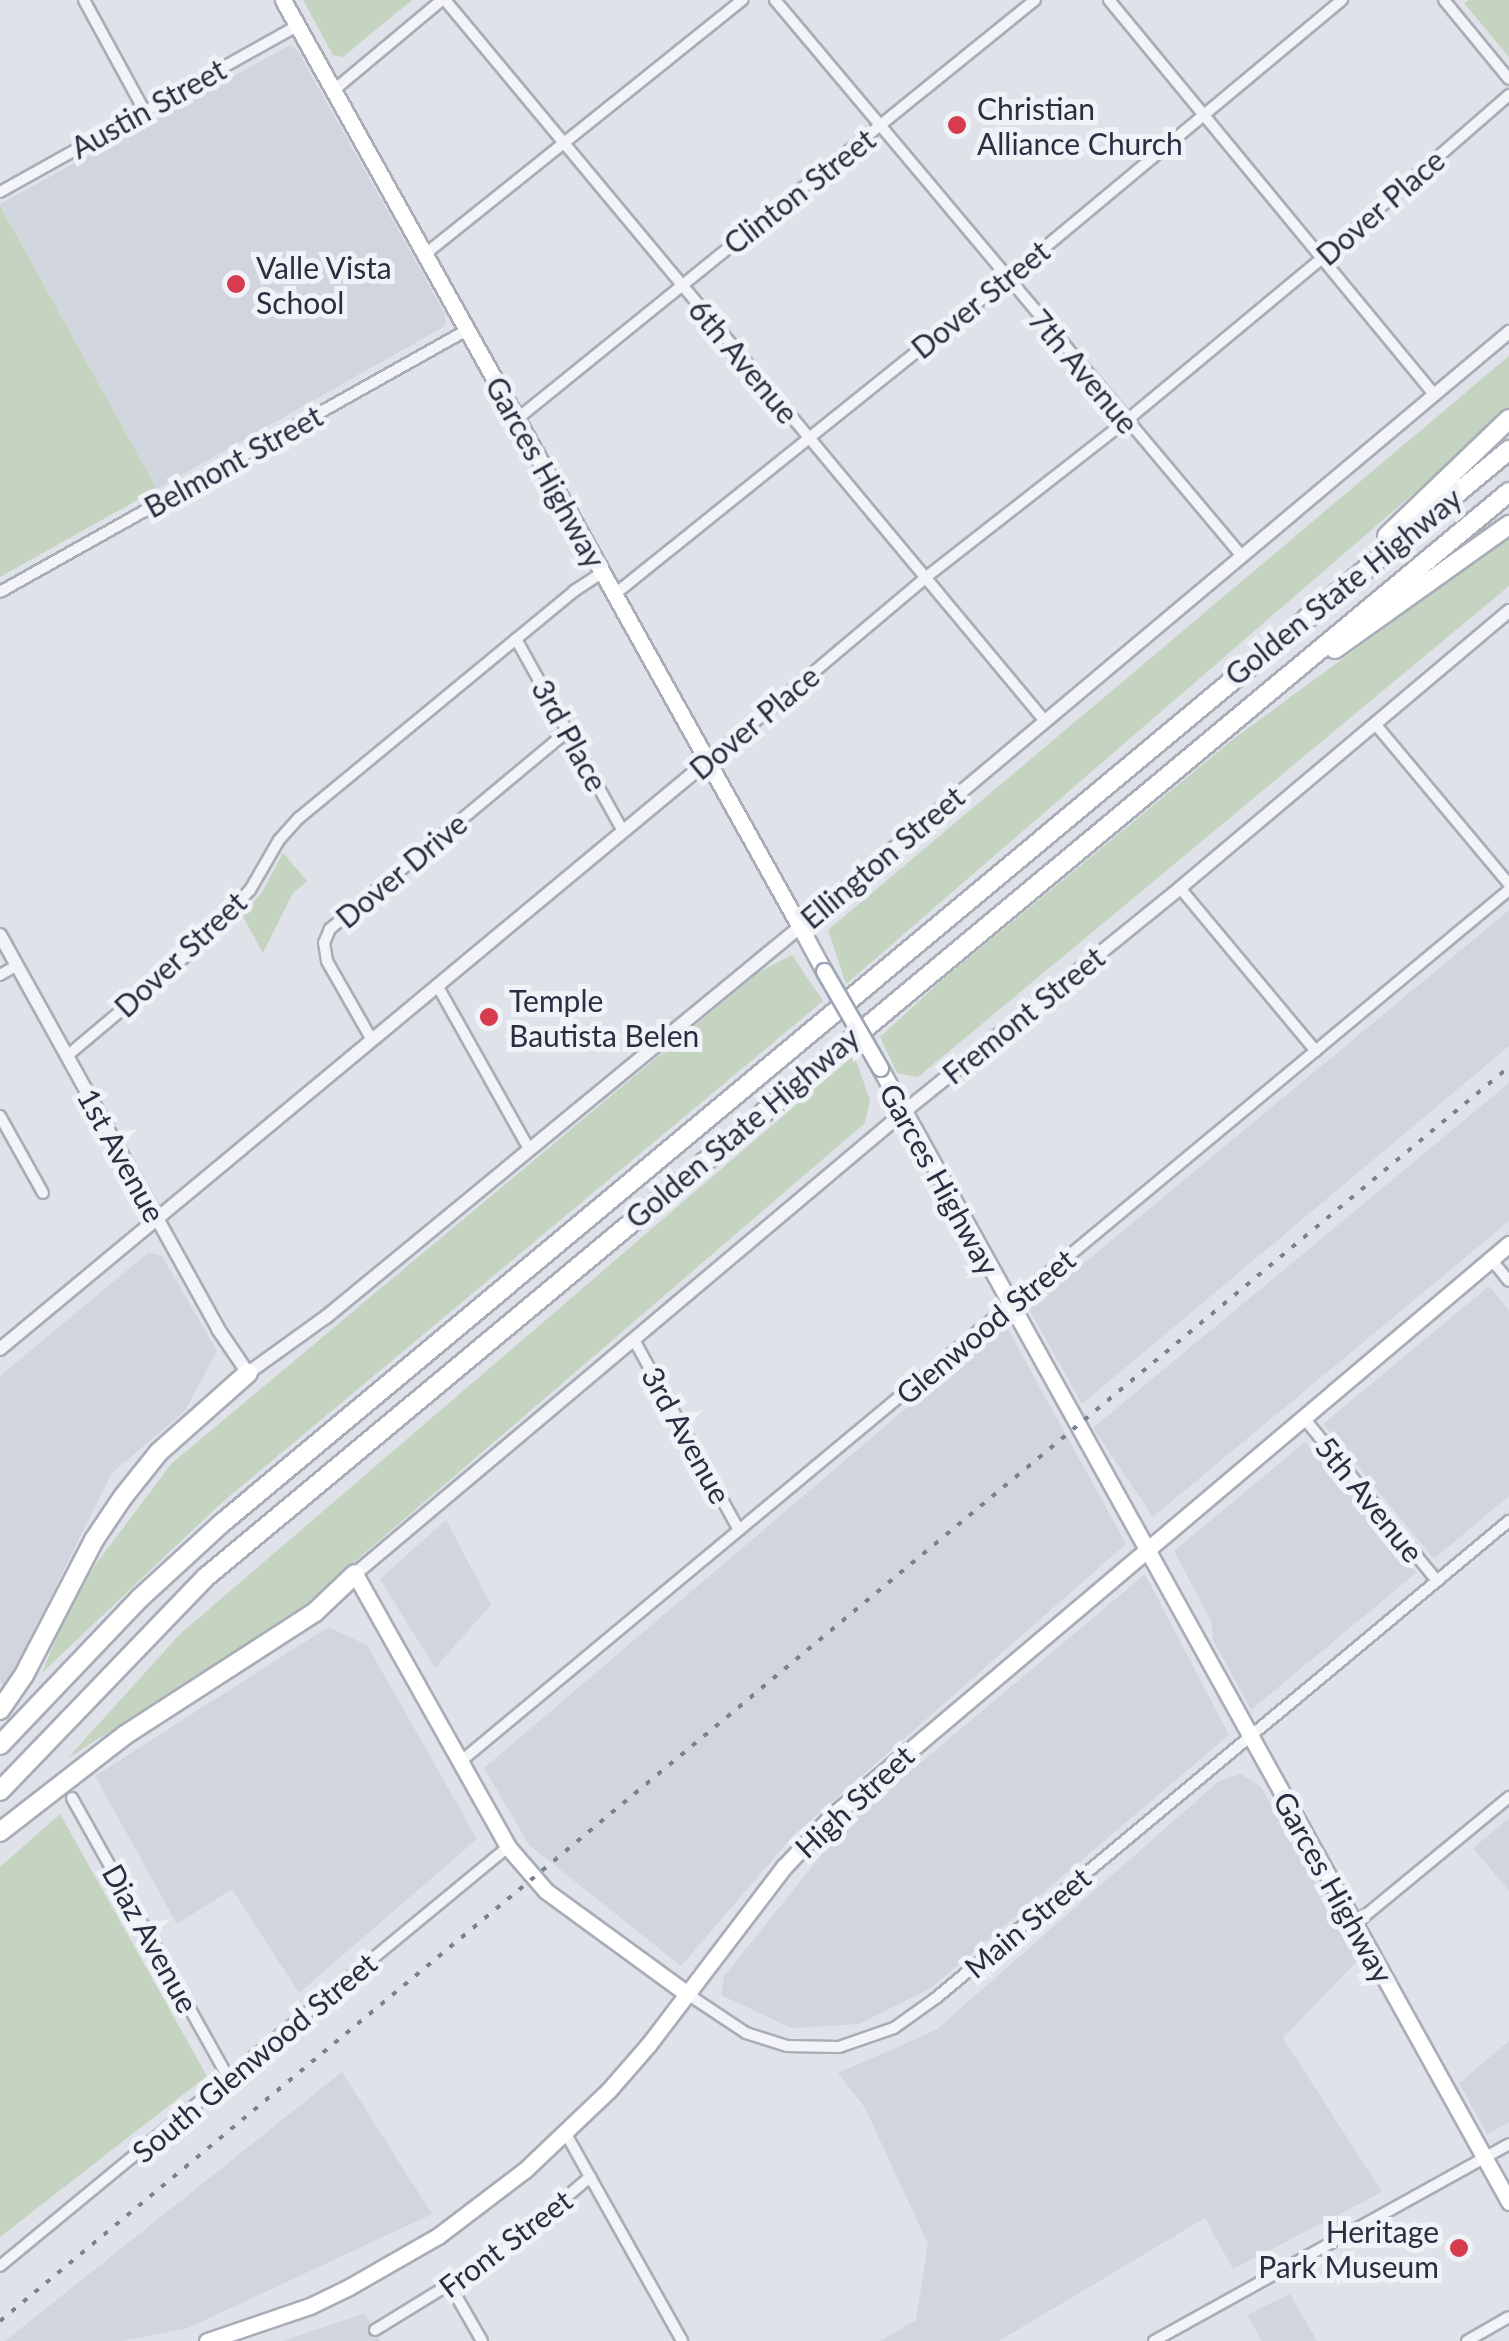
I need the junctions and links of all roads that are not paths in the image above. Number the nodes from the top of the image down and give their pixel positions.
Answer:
1 (84, 0) edge
2 (283, 0) edge
3 (443, 0) edge
4 (742, 0) edge
5 (775, 0) edge
6 (1034, 0) edge
7 (1109, 0) edge
8 (1342, 0) edge
9 (1444, 0) edge
10 (297, 26) junction
11 (1509, 79) edge
12 (333, 91) junction
13 (1509, 95) edge
14 (144, 110) junction
15 (1204, 115) junction
16 (881, 128) junction
17 (562, 141) junction
18 (0, 192) edge
19 (424, 255) junction
20 (1322, 258) junction
21 (1007, 278) junction
22 (680, 284) junction
23 (466, 330) junction
24 (1509, 332) edge
25 (1433, 394) junction
26 (1509, 419) edge
27 (517, 420) junction
28 (1126, 421) junction
29 (807, 436) junction
30 (1509, 450) edge
31 (1509, 492) edge
32 (1509, 525) edge
33 (1241, 554) junction
34 (602, 572) junction
35 (925, 578) junction
36 (0, 592) edge
37 (615, 594) junction
38 (1313, 609) junction
39 (1509, 611) edge
40 (516, 639) junction
41 (1260, 699) junction
42 (1044, 720) junction
43 (1376, 724) junction
44 (568, 731) junction
45 (708, 762) junction
46 (623, 831) junction
47 (1509, 887) edge
48 (1180, 888) junction
49 (800, 927) junction
50 (0, 935) edge
51 (17, 965) junction
52 (0, 975) edge
53 (437, 985) junction
54 (372, 1040) junction
55 (1316, 1051) junction
56 (67, 1056) junction
57 (904, 1111) junction
58 (0, 1116) edge
59 (529, 1148) junction
60 (43, 1193) dead end
61 (158, 1218) junction
62 (1509, 1244) edge
63 (1491, 1259) junction
64 (1509, 1281) edge
65 (1009, 1306) junction
66 (634, 1340) junction
67 (0, 1349) edge
68 (248, 1373) junction
69 (1303, 1417) junction
70 (1509, 1521) edge
71 (739, 1530) junction
72 (1146, 1550) junction
73 (355, 1574) junction
74 (1437, 1580) junction
75 (0, 1710) edge
76 (1250, 1736) junction
77 (0, 1745) edge
78 (460, 1762) junction
79 (0, 1791) edge
80 (1509, 1797) edge
81 (72, 1798) dead end
82 (0, 1832) edge
83 (508, 1847) junction
84 (1355, 1924) junction
85 (686, 1993) junction
86 (229, 2079) junction
87 (566, 2134) junction
88 (1509, 2144) edge
89 (1485, 2158) junction
90 (590, 2176) junction
91 (1509, 2202) edge
92 (0, 2266) edge
93 (451, 2287) junction
94 (1509, 2317) edge
95 (375, 2330) dead end
96 (207, 2341) edge
97 (482, 2341) edge
98 (682, 2341) edge
99 (1154, 2341) edge
100 (1467, 2341) edge

1 - 14 street
2 - 10 main road, Garces Highway
3 - 12 street
3 - 17 street, 6th Avenue
4 - 17 street
5 - 16 street, 7th Avenue
6 - 16 street, Clinton Street
7 - 15 street
8 - 15 street, Dover Street
9 - 11 street
10 - 12 main road, Garces Highway
10 - 14 street, Austin Street
12 - 19 main road, Garces Highway
13 - 20 street, Dover Place
14 - 18 street, Austin Street
15 - 20 street
15 - 21 street, Dover Street
16 - 21 street, 7th Avenue
16 - 22 street, Clinton Street
17 - 19 street
17 - 22 street, 6th Avenue
19 - 23 main road, Garces Highway
20 - 25 street
20 - 28 street, Dover Place
21 - 28 street, 7th Avenue
21 - 29 street, Dover Street
22 - 27 street, Clinton Street
22 - 29 street, 6th Avenue
23 - 27 main road, Garces Highway
23 - 36 street, Belmont Street
24 - 25 street, Ellington Street
25 - 33 street, Ellington Street
26 - 38 highway
27 - 34 main road, Garces Highway
28 - 33 street, 7th Avenue
28 - 35 street, Dover Place
29 - 35 street, 6th Avenue
29 - 37 street, Dover Street
30 - 38 highway, Golden State Highway
31 - 41 highway, Golden State Highway
32 - 41 highway
33 - 42 street, Ellington Street
34 - 37 main road, Garces Highway
34 - 40 street, Dover Street
35 - 42 street, 6th Avenue
35 - 45 street, Dover Place
37 - 45 main road, Garces Highway
38 - 77 highway, Golden State Highway
39 - 43 street, Fremont Street
40 - 44 street, 3rd Place
40 - 56 street, Dover Street
41 - 79 highway, Golden State Highway
42 - 49 street, Ellington Street
43 - 47 street
43 - 48 street, Fremont Street
44 - 46 street, 3rd Place
44 - 54 street, Dover Drive
45 - 46 street, Dover Place
45 - 49 main road, Garces Highway
46 - 53 street, Dover Place
47 - 55 street, Glenwood Street
48 - 55 street
48 - 57 street, Fremont Street
49 - 57 main road, Garces Highway, bridge
49 - 59 street, Ellington Street
50 - 51 street, 1st Avenue
51 - 52 street
51 - 56 street, 1st Avenue
53 - 54 street, Dover Place
53 - 59 street
54 - 61 street, Dover Place
55 - 65 street, Glenwood Street
56 - 61 street, 1st Avenue
57 - 65 main road, Garces Highway
57 - 66 street, Fremont Street
58 - 60 street
59 - 68 street, Ellington Street
61 - 67 street, Dover Place
61 - 68 street, 1st Avenue
62 - 63 main road, High Street
63 - 64 street
63 - 69 main road, High Street
65 - 71 street, Glenwood Street
65 - 72 main road, Garces Highway
66 - 71 street, 3rd Avenue
66 - 73 street, Fremont Street
68 - 75 highway
69 - 72 main road, High Street
69 - 74 street, 5th Avenue
70 - 74 street, Main Street
71 - 78 street, Glenwood Street
72 - 76 main road, Garces Highway
72 - 85 main road, High Street
73 - 78 main road
73 - 82 highway
74 - 76 street, Main Street
76 - 84 main road, Garces Highway
76 - 85 street, Main Street
78 - 83 main road
80 - 84 street
81 - 86 street, Diaz Avenue
83 - 85 main road, Main Street
83 - 86 street, South Glenwood Street
84 - 89 main road, Garces Highway
85 - 87 main road, High Street
86 - 92 street, South Glenwood Street
87 - 90 street, Front Street
87 - 96 main road, High Street
88 - 89 street
89 - 91 main road, Garces Highway
89 - 99 street
90 - 93 street, Front Street
90 - 98 street
93 - 95 street, Front Street
93 - 97 street
94 - 100 street

